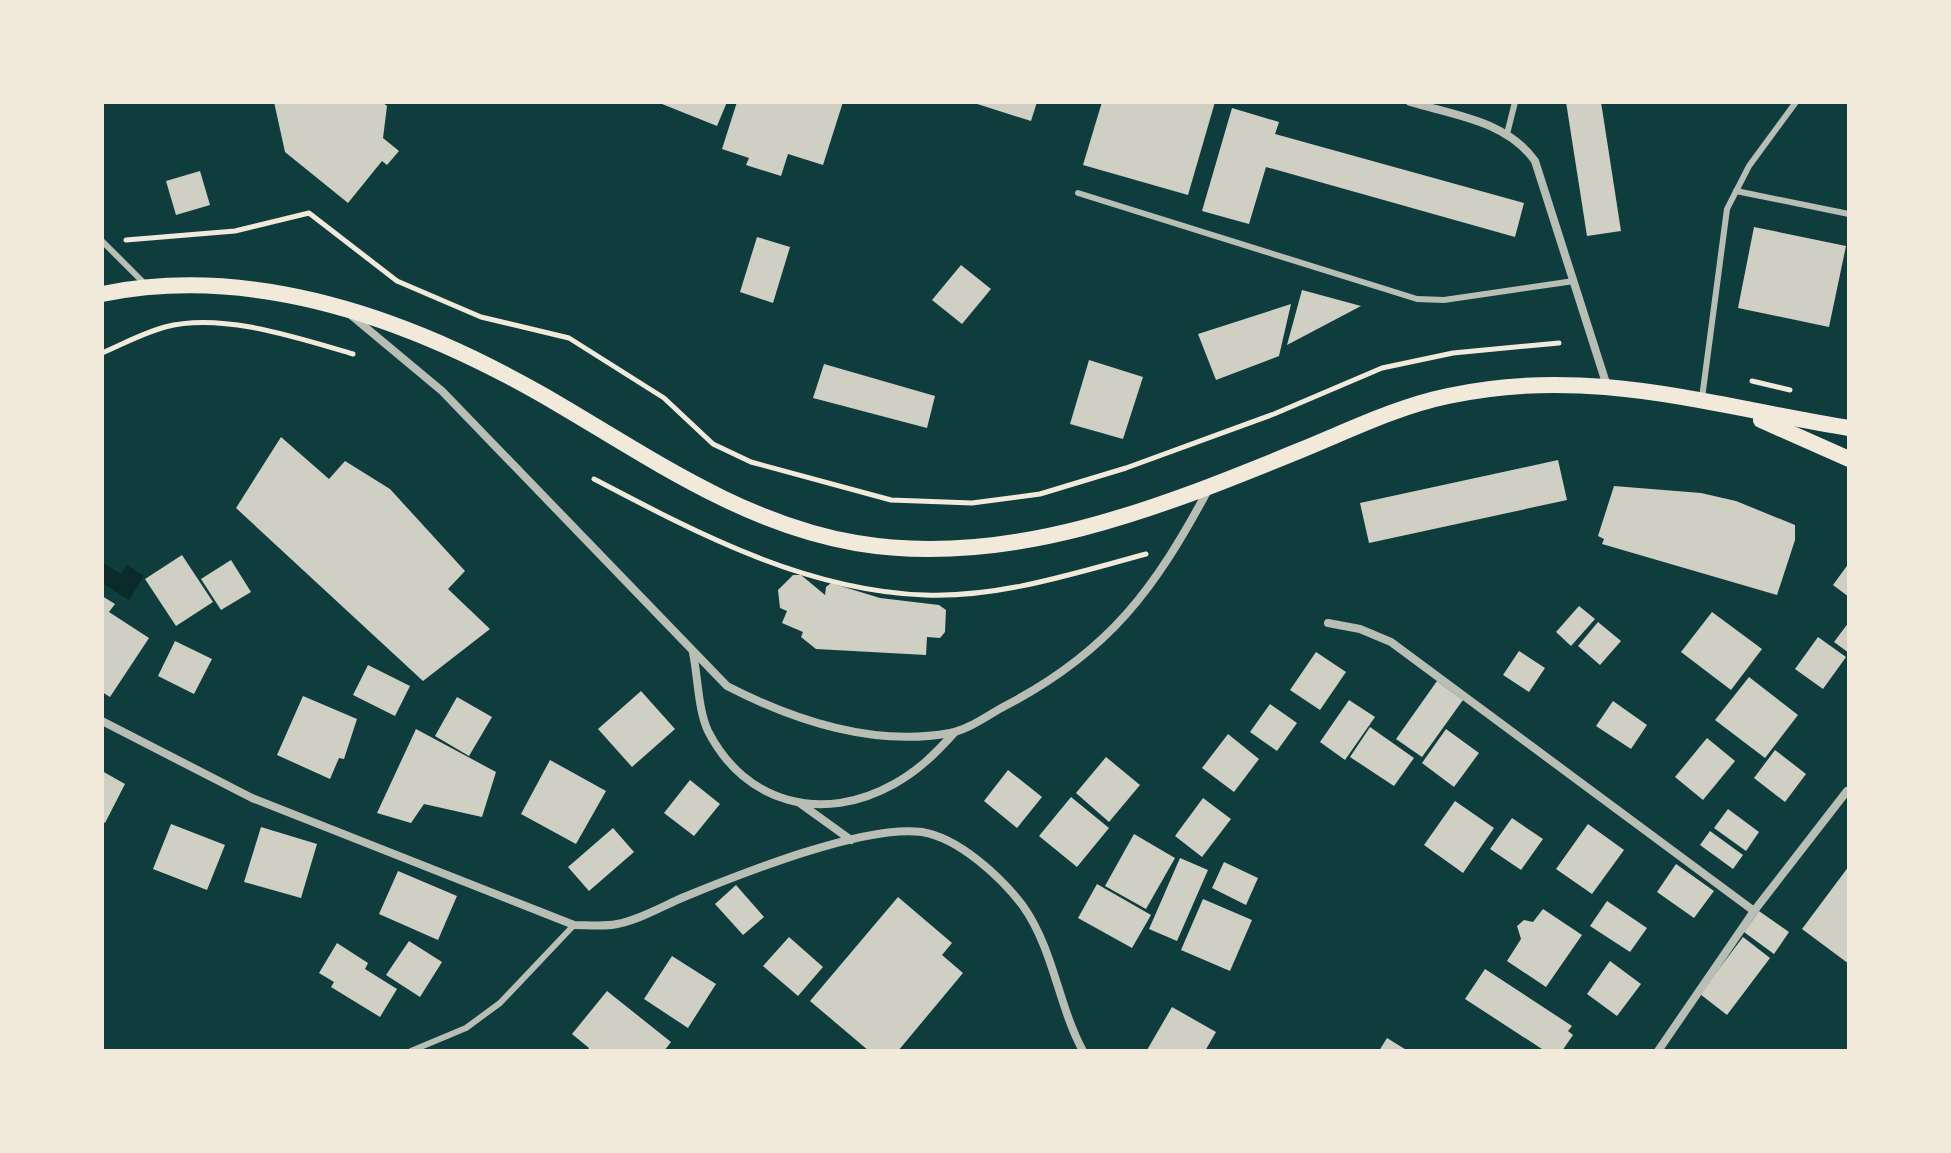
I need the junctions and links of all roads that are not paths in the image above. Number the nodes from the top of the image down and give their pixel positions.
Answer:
1 (1410, 102) edge
2 (1515, 102) edge
3 (1796, 102) edge
4 (1507, 134) junction
5 (1736, 191) junction
6 (1078, 193) dead end
7 (1849, 214) edge
8 (103, 242) edge
9 (1574, 281) junction
10 (146, 285) junction
11 (102, 294) edge
12 (342, 308) junction
13 (1607, 386) junction
14 (1702, 398) junction
15 (1723, 404) junction
16 (1849, 426) edge
17 (1849, 459) edge
18 (1211, 484) junction
19 (1328, 623) dead end
20 (693, 653) junction
21 (102, 721) edge
22 (954, 733) junction
23 (1848, 791) edge
24 (801, 804) junction
25 (851, 840) junction
26 (1754, 911) junction
27 (574, 925) junction
28 (411, 1051) edge
29 (1083, 1051) edge
30 (1658, 1051) edge

1 - 4 street
2 - 4 lane
3 - 5 lane
4 - 9 street
5 - 7 lane
5 - 14 lane
6 - 9 lane
8 - 10 lane
9 - 13 street
10 - 11 main road
10 - 12 main road
12 - 18 main road
12 - 20 street
13 - 14 main road
13 - 18 main road
14 - 15 main road
15 - 16 main road
15 - 17 main road
18 - 22 street
19 - 26 street
20 - 22 street
20 - 24 street
21 - 27 street
22 - 24 street
23 - 26 street
24 - 25 street
25 - 27 street
25 - 29 street
26 - 30 street
27 - 28 lane

